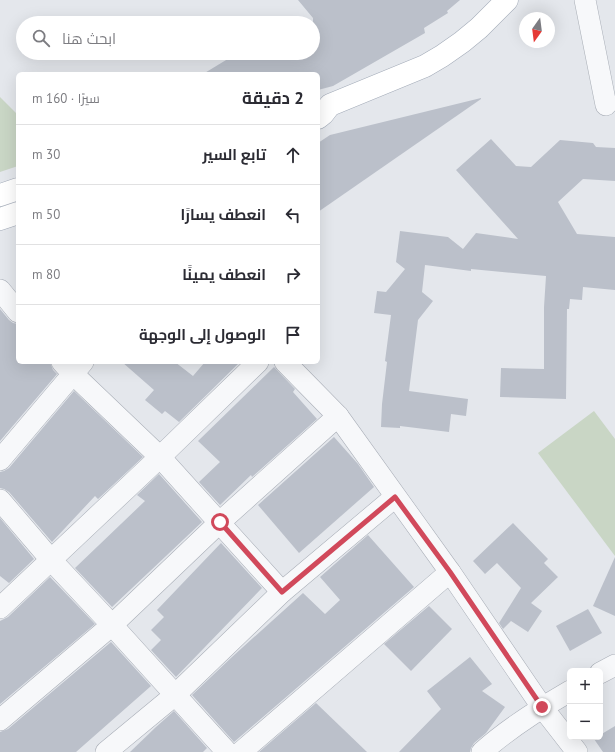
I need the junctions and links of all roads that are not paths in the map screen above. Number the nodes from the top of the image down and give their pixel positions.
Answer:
1 (507, 0) edge
2 (585, 0) edge
3 (606, 105) dead end
4 (322, 109) edge
5 (16, 190) edge
6 (0, 195) edge
7 (16, 214) edge
8 (0, 219) edge
9 (256, 364) edge
10 (287, 364) edge
11 (72, 366) edge
12 (338, 416) junction
13 (160, 457) junction
14 (0, 460) edge
15 (395, 497) junction
16 (0, 500) edge
17 (220, 522) junction
18 (52, 561) junction
19 (450, 572) junction
20 (282, 592) junction
21 (0, 608) edge
22 (112, 625) junction
23 (615, 665) edge
24 (603, 671) edge
25 (567, 693) edge
26 (175, 695) junction
27 (542, 707) junction
28 (0, 720) edge
29 (221, 750) edge
30 (106, 752) edge
31 (241, 752) edge
32 (482, 752) edge
33 (577, 752) edge

1 - 4 main road
2 - 3 street
5 - 6 main road
7 - 8 main road
9 - 13 street
10 - 12 street
11 - 13 street
11 - 14 street
12 - 15 street
12 - 17 street
13 - 17 street
13 - 18 street
15 - 19 street
15 - 20 street
16 - 18 street
17 - 20 street
17 - 22 street
18 - 21 street
18 - 22 street
19 - 27 street
19 - 31 street
20 - 26 street
22 - 26 street
22 - 28 street
23 - 24 street
25 - 27 street
26 - 29 street
26 - 30 street
27 - 32 street
27 - 33 street

